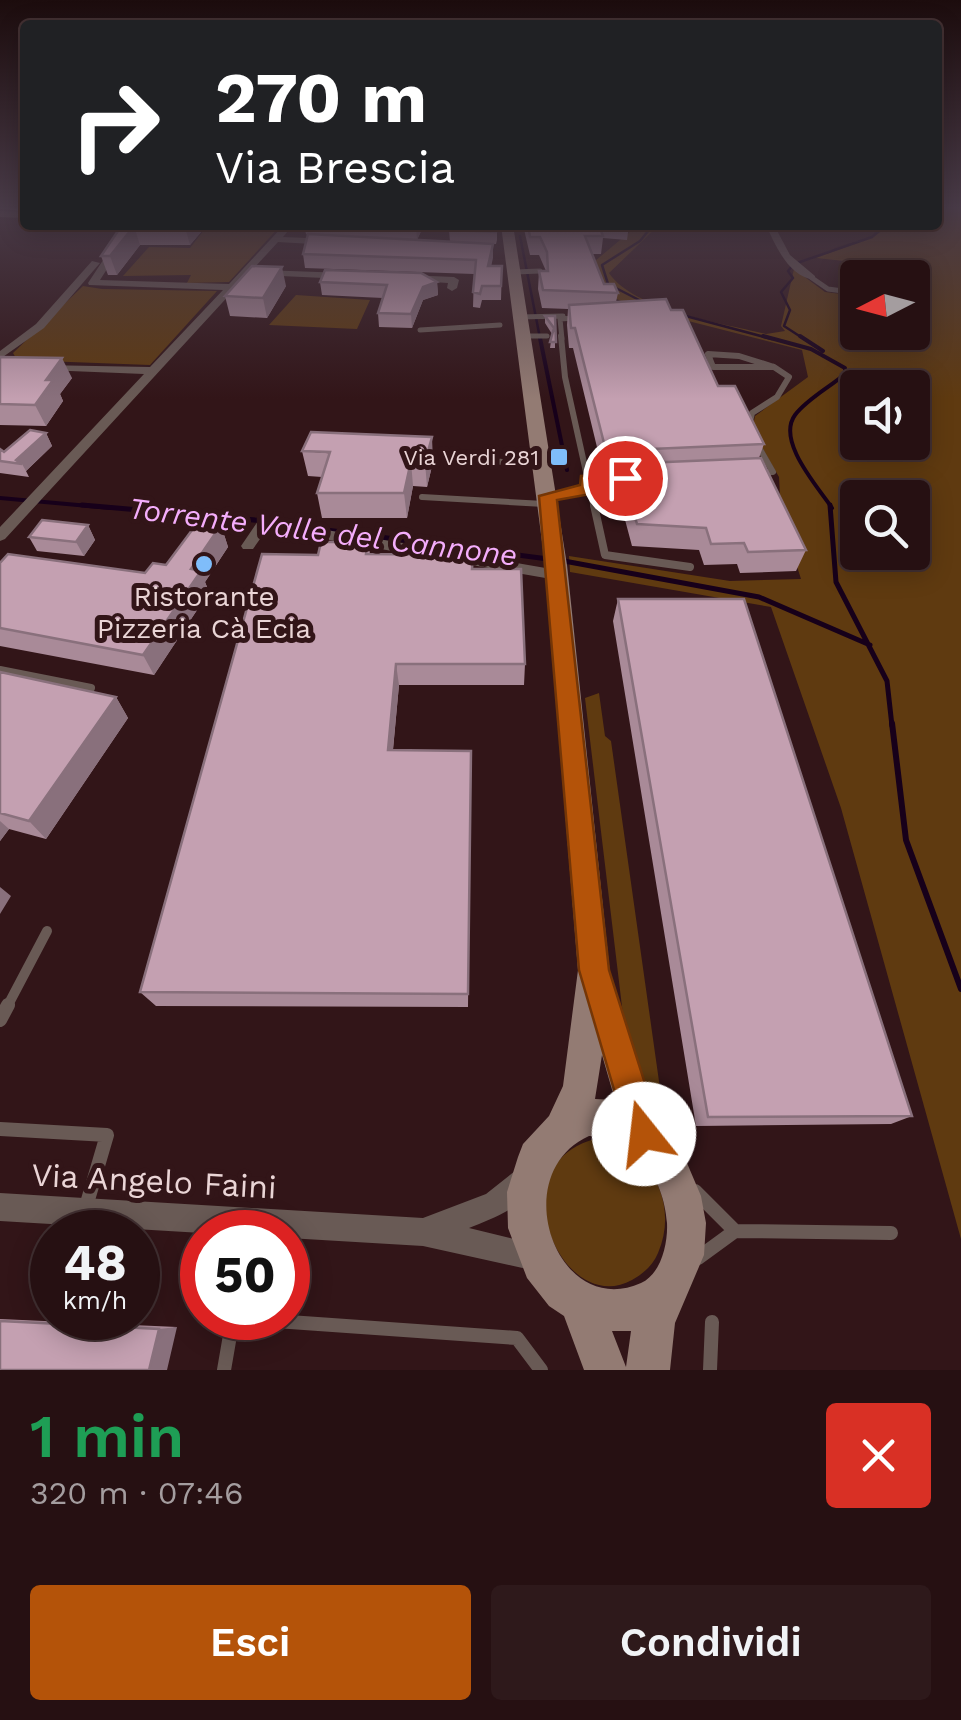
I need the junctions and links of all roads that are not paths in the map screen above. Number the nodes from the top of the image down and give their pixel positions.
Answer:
1 (90, 271) edge
2 (100, 271) edge
3 (522, 271) joint
4 (540, 271) edge
5 (804, 271) edge
6 (247, 272) joint
7 (356, 276) edge
8 (395, 278) edge
9 (812, 278) joint
10 (232, 287) junction
11 (452, 288) dead end
12 (840, 291) edge
13 (517, 324) junction
14 (420, 330) dead end
15 (547, 336) edge
16 (0, 356) edge
17 (0, 365) edge
18 (19, 366) edge
19 (38, 366) edge
20 (775, 367) junction
21 (154, 370) junction
22 (448, 459) dead end
23 (543, 464) junction
24 (754, 473) edge
25 (643, 478) edge
26 (589, 485) junction
27 (422, 498) dead end
28 (549, 503) junction
29 (0, 536) edge
30 (248, 546) dead end
31 (622, 558) joint
32 (556, 565) junction
33 (690, 567) dead end
34 (0, 670) edge
35 (91, 688) edge
36 (47, 931) dead end
37 (594, 970) junction
38 (0, 1020) edge
39 (0, 1129) edge
40 (562, 1129) junction
41 (644, 1134) junction
42 (672, 1166) junction
43 (530, 1175) junction
44 (0, 1207) edge
45 (42, 1210) edge
46 (85, 1210) edge
47 (310, 1229) edge
48 (736, 1231) junction
49 (423, 1232) junction
50 (892, 1233) dead end
51 (536, 1256) junction
52 (671, 1283) junction
53 (582, 1307) junction
54 (712, 1322) dead end
55 (310, 1323) edge
56 (229, 1340) edge
57 (224, 1370) edge
58 (542, 1370) edge
59 (606, 1370) edge
60 (648, 1370) edge
61 (710, 1370) edge

1 - 16 street
2 - 10 street
3 - 4 lane
3 - 13 main road
5 - 9 street
6 - 7 street
6 - 10 street
8 - 11 street
9 - 12 lane
10 - 21 street
13 - 14 lane
13 - 15 lane
13 - 23 main road
13 - 26 lane
17 - 18 street
19 - 21 street
20 - 20 lane
20 - 24 lane
21 - 29 street
22 - 23 lane
23 - 28 main road
25 - 26 lane
26 - 28 lane
26 - 31 lane
27 - 28 lane
28 - 32 main road
30 - 32 street
31 - 33 lane
32 - 37 main road
34 - 35 lane
36 - 38 lane
37 - 40 main road
37 - 41 main road
39 - 46 lane
40 - 41 main road
40 - 43 main road
41 - 42 main road
42 - 48 lane
42 - 52 main road
43 - 49 street, Via Angelo Faini
43 - 51 main road
44 - 45 street, Via Angelo Faini
47 - 49 street, Via Angelo Faini
48 - 50 lane
48 - 52 lane
49 - 51 street, Via Angelo Faini
51 - 53 main road
52 - 53 main road
52 - 60 main road
53 - 59 main road
54 - 61 lane
55 - 58 lane
56 - 57 lane

